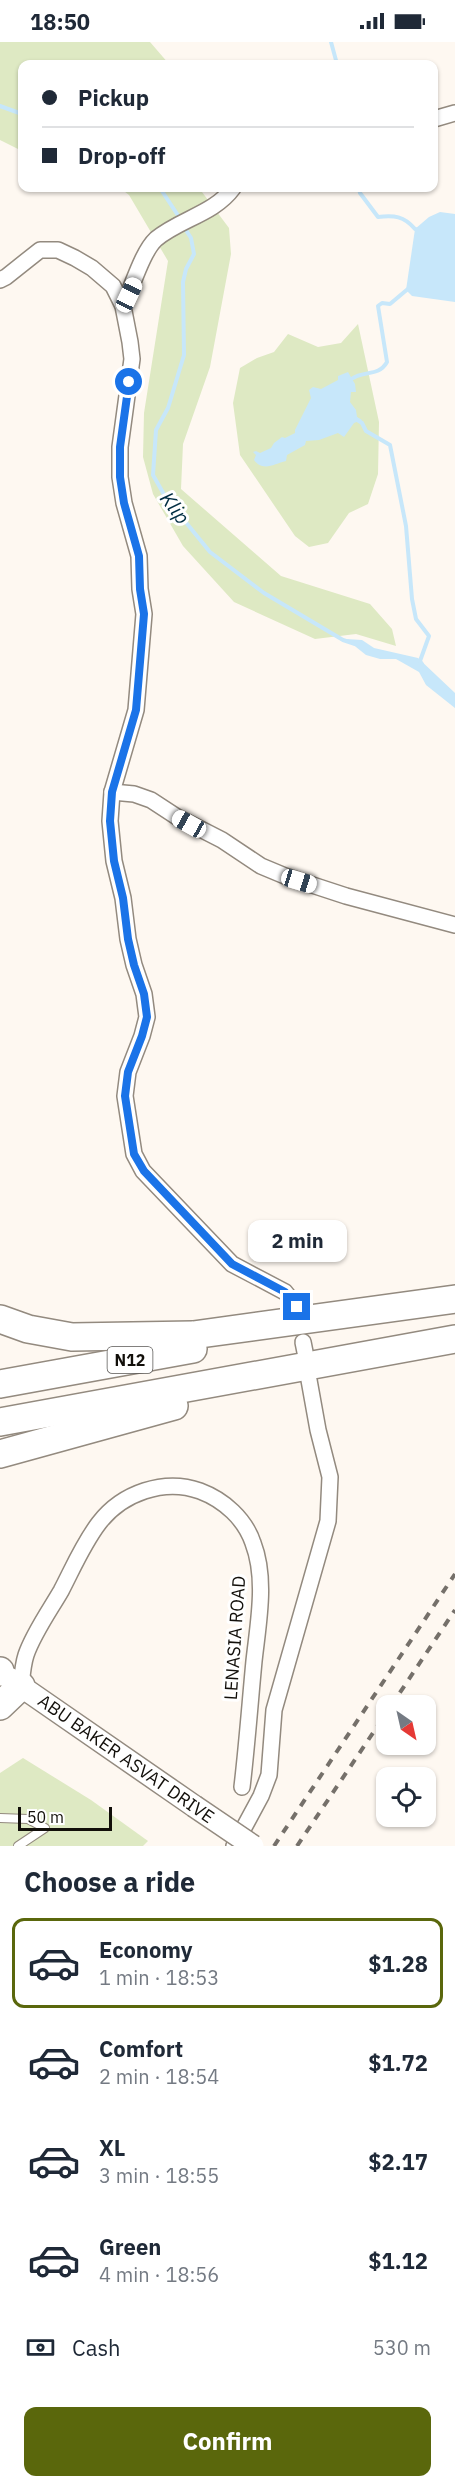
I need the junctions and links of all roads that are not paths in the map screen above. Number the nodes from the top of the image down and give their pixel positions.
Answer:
1 (455, 113) edge
2 (438, 118) edge
3 (229, 192) edge
4 (0, 280) edge
5 (123, 306) junction
6 (112, 792) junction
7 (455, 925) edge
8 (455, 1299) edge
9 (297, 1307) dead end
10 (406, 1307) junction
11 (0, 1319) edge
12 (455, 1339) edge
13 (399, 1349) junction
14 (309, 1380) dead end
15 (0, 1384) edge
16 (0, 1422) edge
17 (0, 1454) edge
18 (26, 1654) junction
19 (5, 1675) edge
20 (0, 1706) edge
21 (242, 1787) dead end
22 (0, 1818) edge
23 (18, 1846) edge
24 (234, 1846) edge
25 (253, 1846) edge

1 - 2 street
3 - 5 street
4 - 5 street
5 - 6 street
6 - 7 street
6 - 9 street
8 - 10 highway, N12
10 - 11 highway
10 - 15 highway, N12
12 - 13 highway, N12
13 - 16 highway, N12
13 - 17 highway
14 - 24 street
18 - 19 street, LENASIA ROAD
18 - 19 street, LENASIA ROAD
18 - 21 street, LENASIA ROAD
19 - 20 highway
19 - 25 main road, ABU BAKER ASVAT DRIVE, bridge
22 - 23 lane

